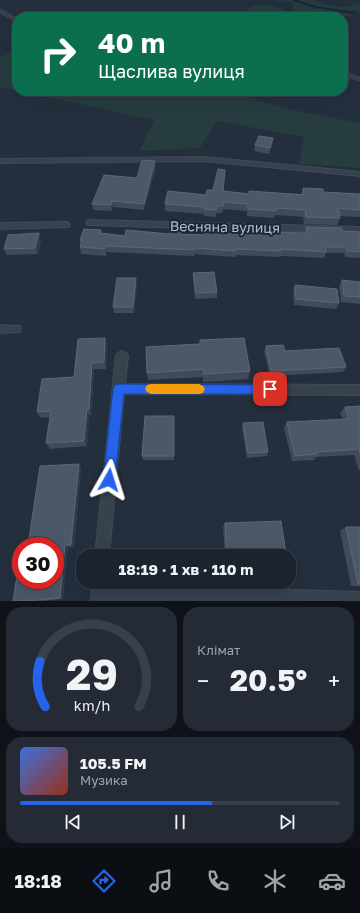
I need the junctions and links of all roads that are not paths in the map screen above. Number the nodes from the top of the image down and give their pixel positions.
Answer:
1 (0, 11) edge
2 (12, 17) edge
3 (348, 75) edge
4 (360, 79) edge
5 (0, 161) edge
6 (360, 174) edge
7 (90, 224) dead end
8 (66, 225) dead end
9 (0, 226) edge
10 (360, 230) edge
11 (0, 329) edge
12 (16, 329) dead end
13 (122, 356) dead end
14 (119, 389) junction
15 (360, 390) edge
16 (103, 549) edge
17 (100, 589) edge
18 (103, 589) edge
19 (360, 600) edge
20 (99, 601) edge

1 - 2 street
3 - 4 street
5 - 6 street
7 - 10 street, Весняна вулиця
8 - 9 street
11 - 12 street
13 - 14 street
14 - 15 street
14 - 16 street
17 - 20 street
18 - 19 street

